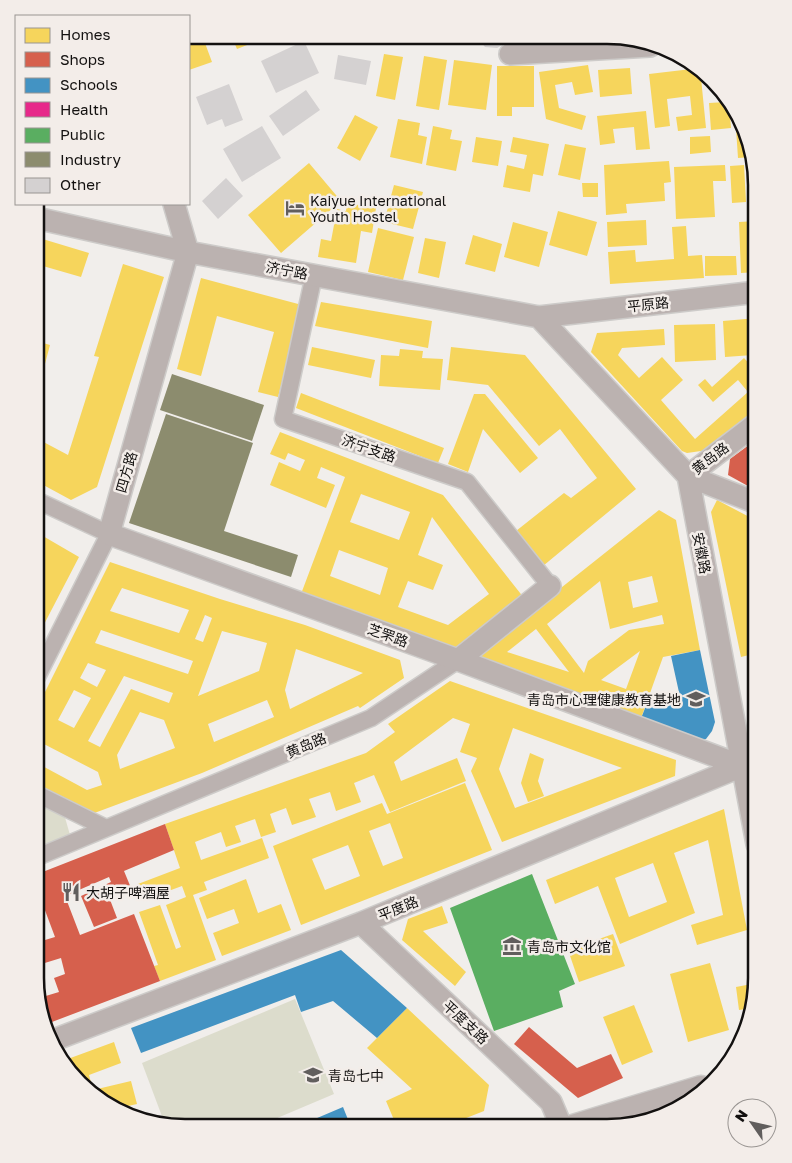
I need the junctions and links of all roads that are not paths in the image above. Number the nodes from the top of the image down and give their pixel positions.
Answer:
1 (634, 47) edge
2 (510, 54) dead end
3 (174, 205) edge
4 (44, 220) edge
5 (188, 252) junction
6 (314, 275) junction
7 (748, 293) edge
8 (539, 316) junction
9 (748, 429) edge
10 (688, 476) junction
11 (748, 499) edge
12 (44, 504) edge
13 (109, 534) junction
14 (550, 586) joint
15 (458, 660) junction
16 (44, 664) edge
17 (742, 766) junction
18 (44, 797) edge
19 (748, 797) edge
20 (106, 828) junction
21 (44, 854) edge
22 (361, 923) junction
23 (58, 1039) edge
24 (689, 1093) edge
25 (558, 1119) edge
26 (603, 1119) edge

1 - 2 street
3 - 5 street
4 - 5 street, 济宁路
5 - 6 street, 济宁路
5 - 13 street, 四方路
6 - 8 street, 济宁路
6 - 14 street, 济宁支路
7 - 8 street, 平原路
8 - 10 street
9 - 10 street, 黄岛路
10 - 11 street
10 - 17 street, 安徽路
12 - 13 street, 芝罘路
13 - 15 street, 芝罘路
13 - 16 street, 四方路
14 - 15 street, 黄岛路
15 - 17 street, 芝罘路
15 - 20 street, 黄岛路
17 - 19 street, 安徽路
17 - 22 street, 平度路
18 - 20 street
20 - 21 street, 黄岛路
22 - 23 street, 平度路
22 - 25 street, 平度支路
24 - 26 street

